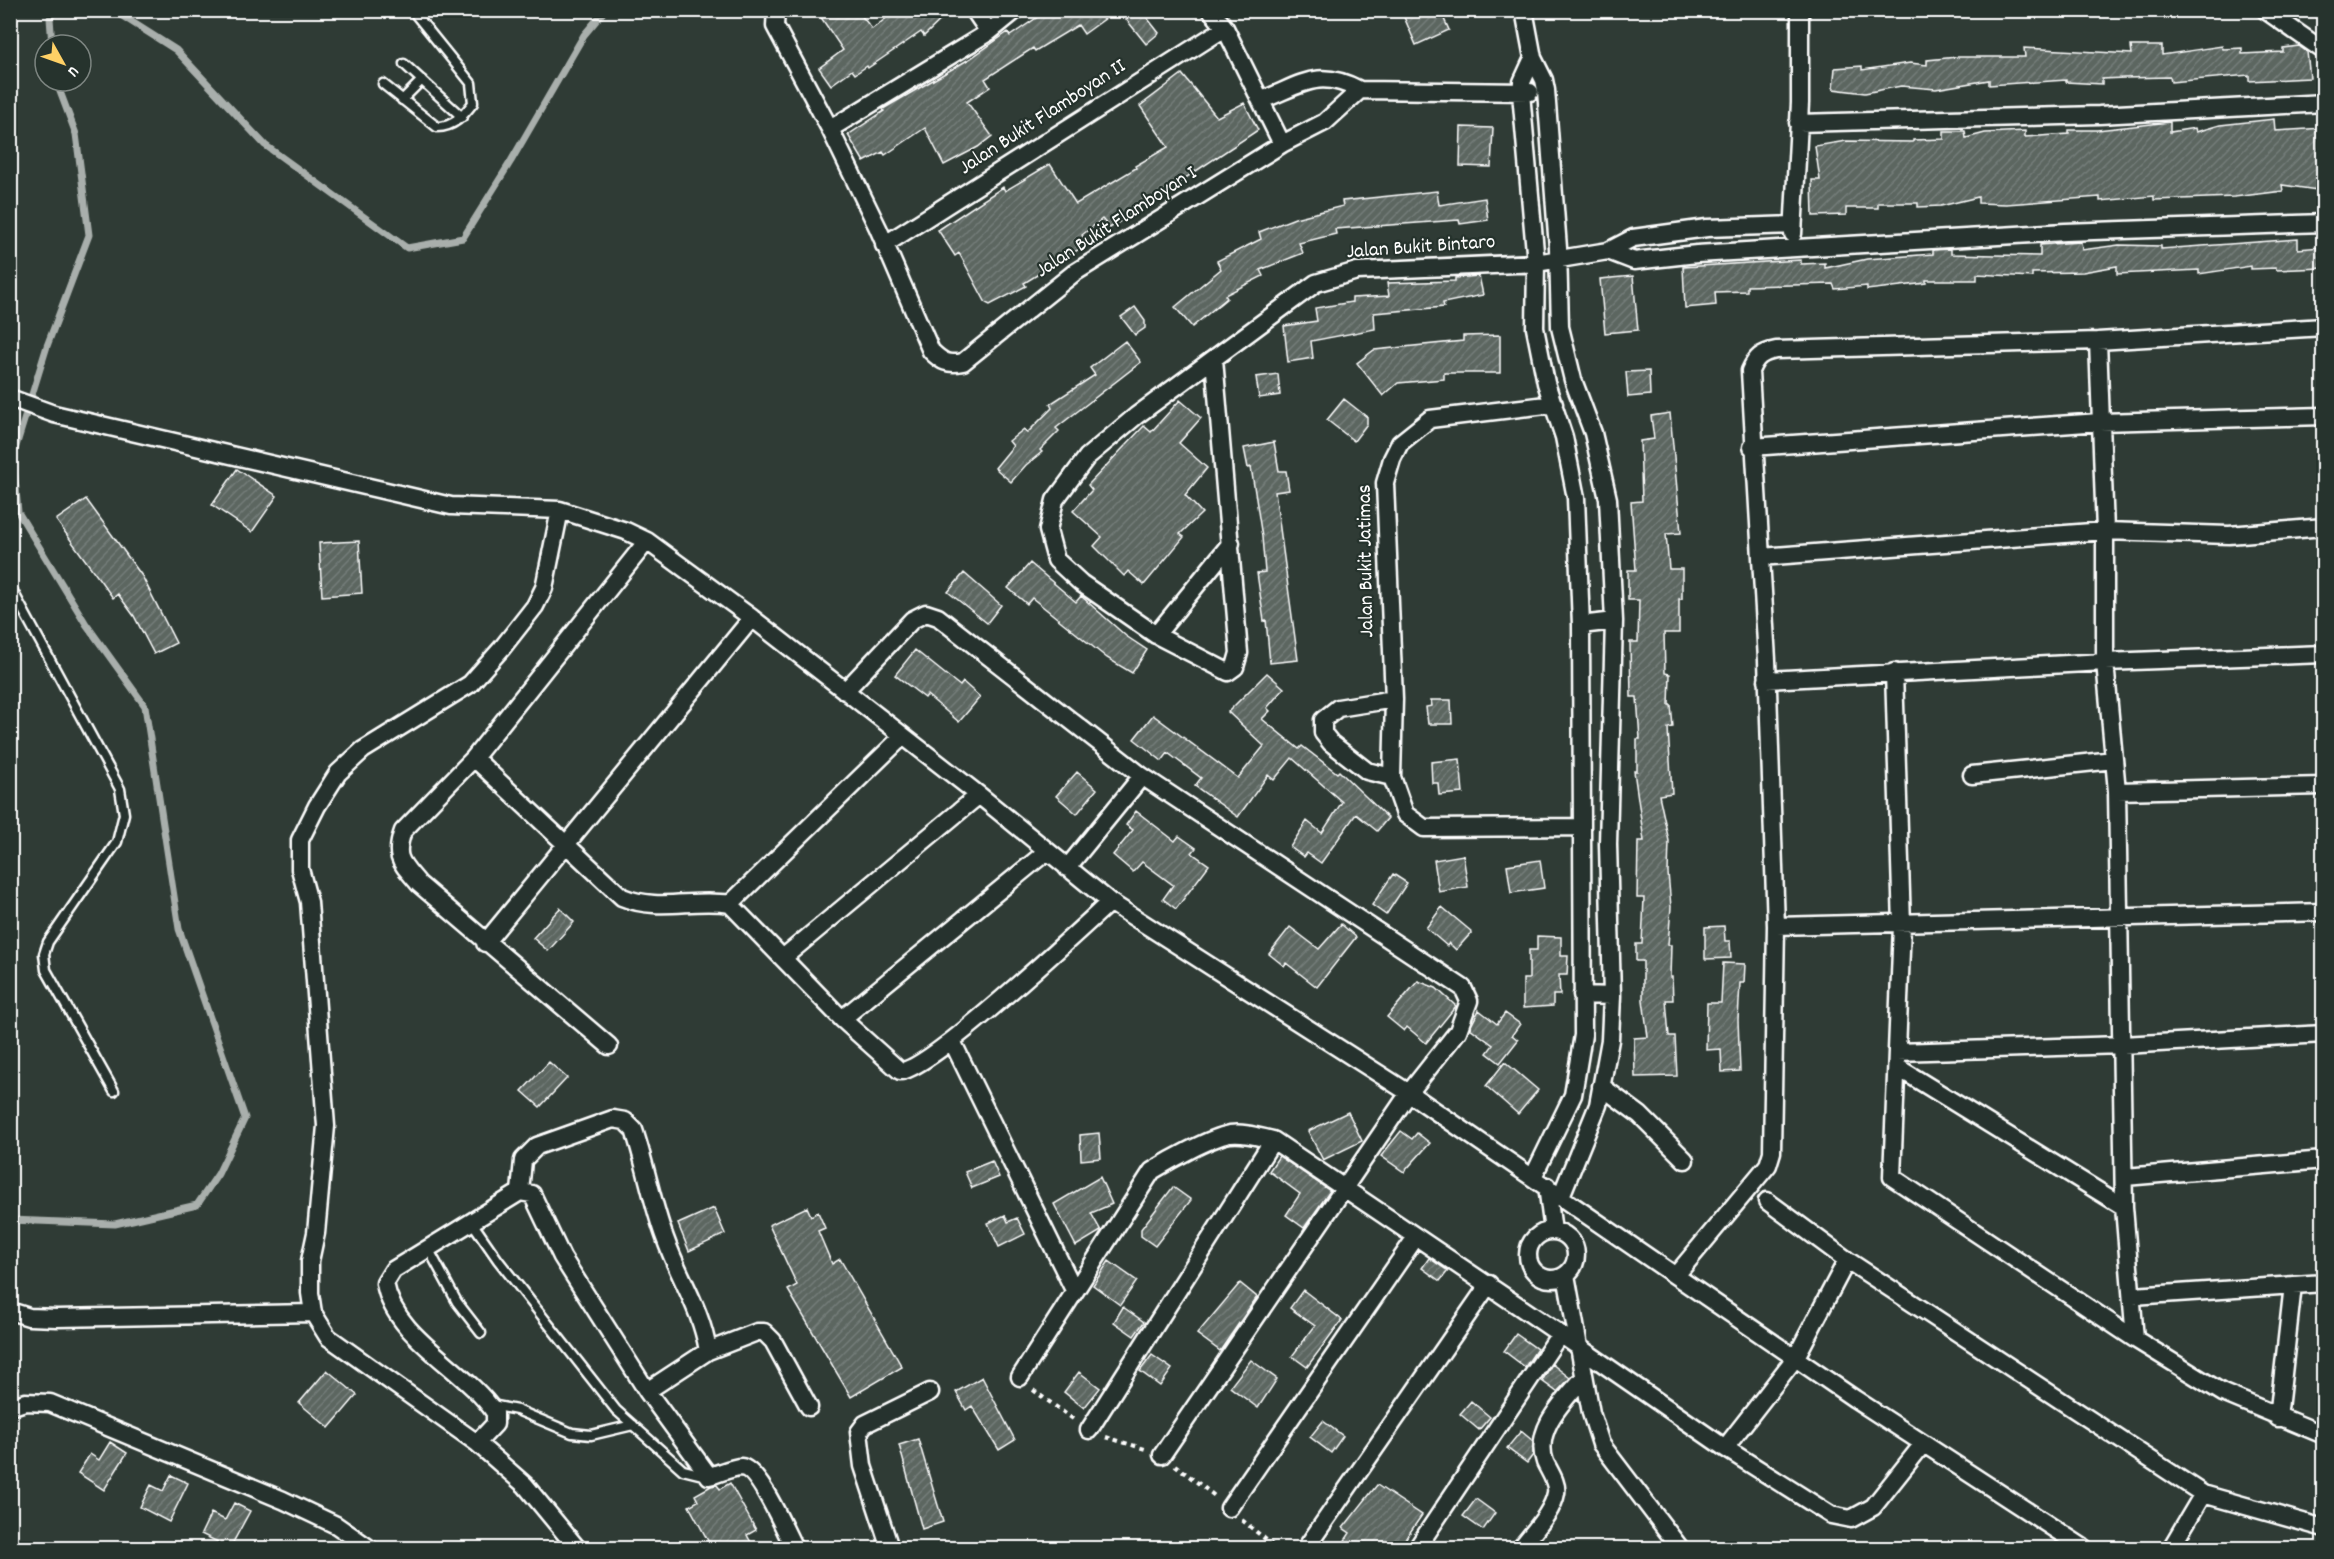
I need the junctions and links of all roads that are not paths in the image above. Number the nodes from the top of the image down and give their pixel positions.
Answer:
1 (412, 10) edge
2 (776, 10) edge
3 (974, 10) edge
4 (1017, 10) edge
5 (1211, 10) edge
6 (1524, 10) edge
7 (1800, 10) edge
8 (2265, 10) edge
9 (1225, 28) junction
10 (989, 32) junction
11 (2324, 51) edge
12 (1533, 58) junction
13 (404, 64) dead end
14 (422, 80) junction
15 (383, 84) dead end
16 (1360, 90) junction
17 (1545, 90) junction
18 (1521, 93) junction
19 (402, 99) junction
20 (1262, 100) junction
21 (2324, 104) edge
22 (462, 117) junction
23 (1798, 123) junction
24 (830, 129) junction
25 (1282, 144) junction
26 (2324, 223) edge
27 (1793, 225) junction
28 (1686, 231) junction
29 (884, 244) junction
30 (1793, 248) junction
31 (1608, 251) junction
32 (1685, 256) junction
33 (1558, 260) junction
34 (1536, 263) junction
35 (2324, 327) edge
36 (2098, 341) junction
37 (1214, 359) junction
38 (10, 398) edge
39 (1554, 404) junction
40 (2324, 416) edge
41 (2100, 422) junction
42 (1752, 447) junction
43 (560, 510) junction
44 (2324, 527) edge
45 (2105, 531) junction
46 (646, 541) junction
47 (1231, 543) junction
48 (1761, 557) junction
49 (10, 586) edge
50 (752, 618) junction
51 (1614, 621) junction
52 (1581, 625) junction
53 (1156, 635) junction
54 (2324, 654) edge
55 (2105, 662) junction
56 (1894, 672) junction
57 (1767, 680) junction
58 (844, 691) junction
59 (1394, 699) junction
60 (903, 736) junction
61 (474, 758) junction
62 (2114, 760) junction
63 (1972, 775) dead end
64 (1142, 776) junction
65 (1392, 777) junction
66 (2324, 786) edge
67 (2116, 791) junction
68 (979, 795) junction
69 (1580, 827) junction
70 (566, 844) junction
71 (1046, 852) junction
72 (1067, 867) junction
73 (1110, 902) junction
74 (730, 904) junction
75 (2324, 912) edge
76 (2118, 918) junction
77 (1902, 925) junction
78 (1776, 926) junction
79 (485, 943) junction
80 (784, 957) junction
81 (1582, 995) junction
82 (1612, 996) junction
83 (842, 1019) junction
84 (2324, 1034) edge
85 (952, 1041) junction
86 (609, 1046) dead end
87 (2122, 1046) junction
88 (1897, 1059) junction
89 (1601, 1086) junction
90 (114, 1091) dead end
91 (1409, 1093) junction
92 (1273, 1140) junction
93 (1685, 1160) dead end
94 (2324, 1160) edge
95 (2126, 1177) junction
96 (1547, 1186) junction
97 (1342, 1189) junction
98 (520, 1192) junction
99 (1767, 1202) dead end
100 (2124, 1207) junction
101 (471, 1221) junction
102 (1553, 1231) junction
103 (1416, 1237) junction
104 (428, 1248) junction
105 (1847, 1260) junction
106 (1677, 1274) junction
107 (1566, 1275) junction
108 (2324, 1283) edge
109 (1489, 1284) junction
110 (2293, 1285) junction
111 (1074, 1290) junction
112 (2133, 1296) junction
113 (10, 1311) edge
114 (313, 1313) junction
115 (481, 1333) dead end
116 (1560, 1334) junction
117 (2135, 1339) junction
118 (1580, 1347) junction
119 (708, 1351) junction
120 (1796, 1357) junction
121 (1020, 1377) road end
122 (1584, 1377) junction
123 (647, 1391) junction
124 (930, 1392) dead end
125 (490, 1405) junction
126 (10, 1407) edge
127 (809, 1407) dead end
128 (2278, 1418) junction
129 (633, 1425) junction
130 (1089, 1430) road end
131 (2324, 1435) edge
132 (477, 1443) junction
133 (1923, 1443) junction
134 (1725, 1448) junction
135 (1162, 1455) road end
136 (709, 1476) junction
137 (2204, 1494) junction
138 (1228, 1508) dead end
139 (2324, 1528) edge
140 (369, 1548) edge
141 (577, 1548) edge
142 (794, 1548) edge
143 (890, 1548) edge
144 (1306, 1548) edge
145 (1418, 1548) edge
146 (1521, 1548) edge
147 (1680, 1548) edge
148 (2084, 1548) edge
149 (2171, 1548) edge

1 - 22 lane
2 - 24 street
3 - 10 street
4 - 10 street
5 - 9 street
6 - 12 street
7 - 23 street
8 - 11 street
9 - 20 street
9 - 29 street, Jalan Bukit Flamboyan II
10 - 24 street
12 - 17 street
12 - 18 street
13 - 14 lane
14 - 19 lane
14 - 22 lane
15 - 19 lane
16 - 18 street
16 - 20 street
16 - 25 street, Jalan Bukit Flamboyan I
17 - 18 street
17 - 33 street
18 - 34 street
19 - 22 lane
20 - 25 street
21 - 23 street
23 - 27 street
24 - 29 street
25 - 29 street, Jalan Bukit Flamboyan I
26 - 30 street
27 - 28 street
27 - 30 street
28 - 31 street
28 - 32 street
30 - 32 street
31 - 32 street
31 - 33 street, Jalan Bukit Bintaro
33 - 34 street, Jalan Bukit Bintaro
33 - 51 street
34 - 37 street, Jalan Bukit Bintaro
34 - 39 street
35 - 36 street
36 - 41 street
36 - 42 street
37 - 47 street, Jalan Bukit Bintaro
37 - 53 street, Jalan Bukit Bintaro
38 - 43 street
39 - 52 street
39 - 59 street, Jalan Bukit Jatimas
40 - 41 street
41 - 42 street
41 - 45 street
42 - 48 street
43 - 46 street
43 - 114 street
44 - 45 street
45 - 48 street
45 - 55 street
46 - 50 street
46 - 61 street
47 - 53 street
47 - 53 street, Jalan Bukit Bintaro
48 - 57 street
49 - 90 lane
50 - 58 street
50 - 70 street
51 - 52 street
51 - 82 street
52 - 69 street
54 - 55 street
55 - 56 street
55 - 62 street
56 - 57 street
56 - 77 street
57 - 78 street
58 - 60 street
58 - 64 street
59 - 65 street, Jalan Bukit Jatimas
59 - 65 street
60 - 68 street
60 - 74 street
61 - 70 street
61 - 79 street
62 - 63 street
62 - 67 street
64 - 72 street
64 - 91 street
65 - 69 street, Jalan Bukit Jatimas
66 - 67 street
67 - 76 street
68 - 71 street
68 - 80 street
69 - 81 street
70 - 74 street
70 - 79 street
71 - 72 street
71 - 83 street
72 - 73 street
73 - 85 street
73 - 91 street
74 - 80 street
75 - 76 street
76 - 77 street
76 - 87 street
77 - 78 street
77 - 88 street
78 - 106 street
79 - 86 street
80 - 83 street
81 - 82 street
81 - 96 street
82 - 89 street
83 - 85 street
84 - 87 street
85 - 111 street
87 - 88 street
87 - 95 street
88 - 100 street
88 - 117 street
89 - 93 street
89 - 96 street
91 - 96 street
91 - 97 street
92 - 97 street
92 - 111 street
92 - 130 street
94 - 95 street
95 - 100 street
96 - 102 street
96 - 106 street
97 - 103 street
97 - 135 street
98 - 101 street
98 - 119 street
98 - 123 street
99 - 105 street
100 - 112 street
101 - 104 street
101 - 129 lane
102 - 107 street
102 - 107 street
103 - 109 street
103 - 138 street
104 - 115 lane
104 - 125 street
105 - 120 street
105 - 137 street
106 - 120 street
107 - 118 street
108 - 110 street
109 - 116 street
109 - 144 street
110 - 112 street
110 - 128 street
111 - 121 street
112 - 117 street
113 - 114 street
114 - 132 street
116 - 118 street
116 - 145 street
117 - 128 street
118 - 122 street
118 - 134 street
119 - 123 street
119 - 127 street
120 - 133 street
120 - 134 street
122 - 146 street
122 - 147 street
123 - 136 street
124 - 143 street
125 - 129 lane
125 - 132 street
126 - 140 street
128 - 131 street
129 - 136 lane
132 - 141 street
133 - 134 street
133 - 148 street
136 - 142 street
137 - 139 street
137 - 149 street

